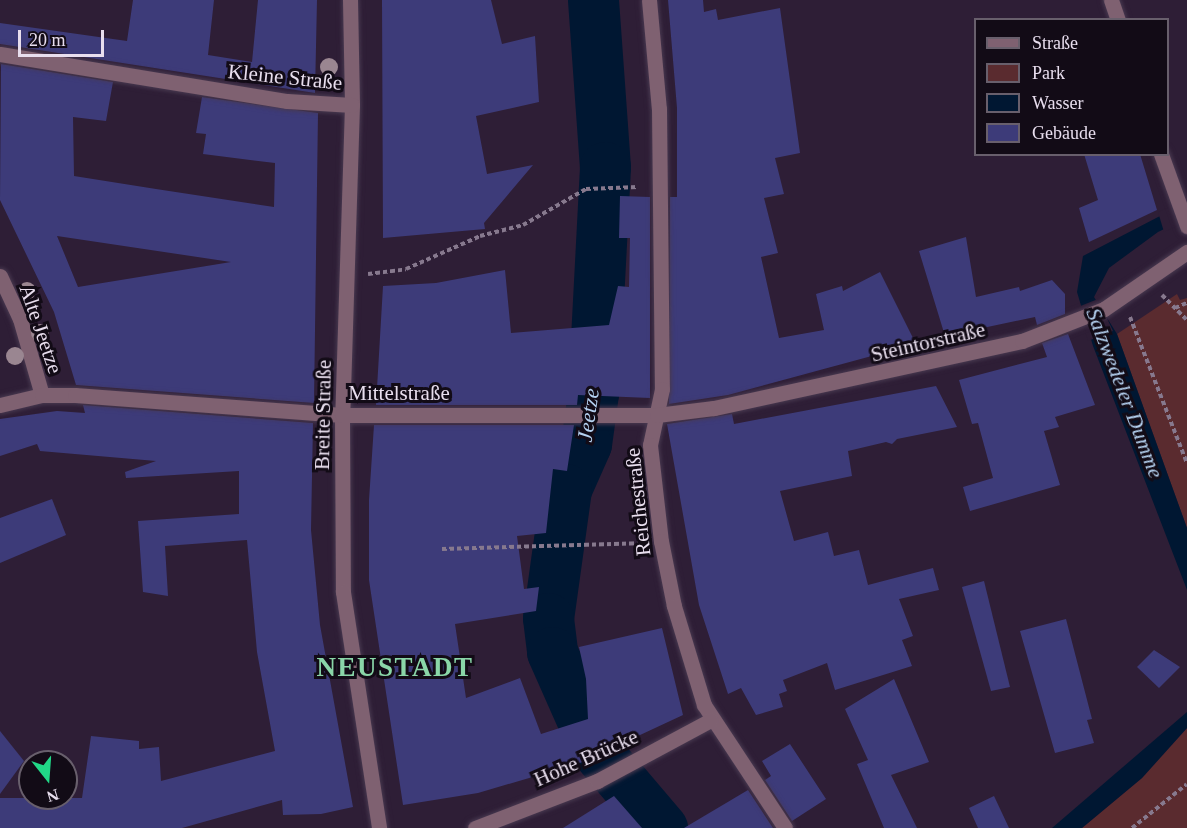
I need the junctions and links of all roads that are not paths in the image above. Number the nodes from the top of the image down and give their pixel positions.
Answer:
1 (350, 0) edge
2 (649, 0) edge
3 (1111, 0) edge
4 (1117, 18) edge
5 (0, 54) edge
6 (352, 105) junction
7 (1162, 156) edge
8 (1186, 224) edge
9 (1187, 252) edge
10 (0, 276) edge
11 (42, 395) junction
12 (0, 405) edge
13 (342, 415) junction
14 (657, 415) junction
15 (711, 720) junction
16 (379, 828) edge
17 (475, 828) edge
18 (785, 828) edge

1 - 6 street, Breite Straße
2 - 14 street, Reichestraße
3 - 4 street
5 - 6 street, Kleine Straße
6 - 13 street, Breite Straße
7 - 8 street
9 - 14 street, Steintorstraße
10 - 11 street, Alte Jeetze
11 - 12 street, Mittelstraße
11 - 13 street, Mittelstraße
13 - 14 street, Mittelstraße
13 - 16 street, Breite Straße
14 - 15 street, Reichestraße
15 - 17 street, Hohe Brücke
15 - 18 street, Reichestraße

